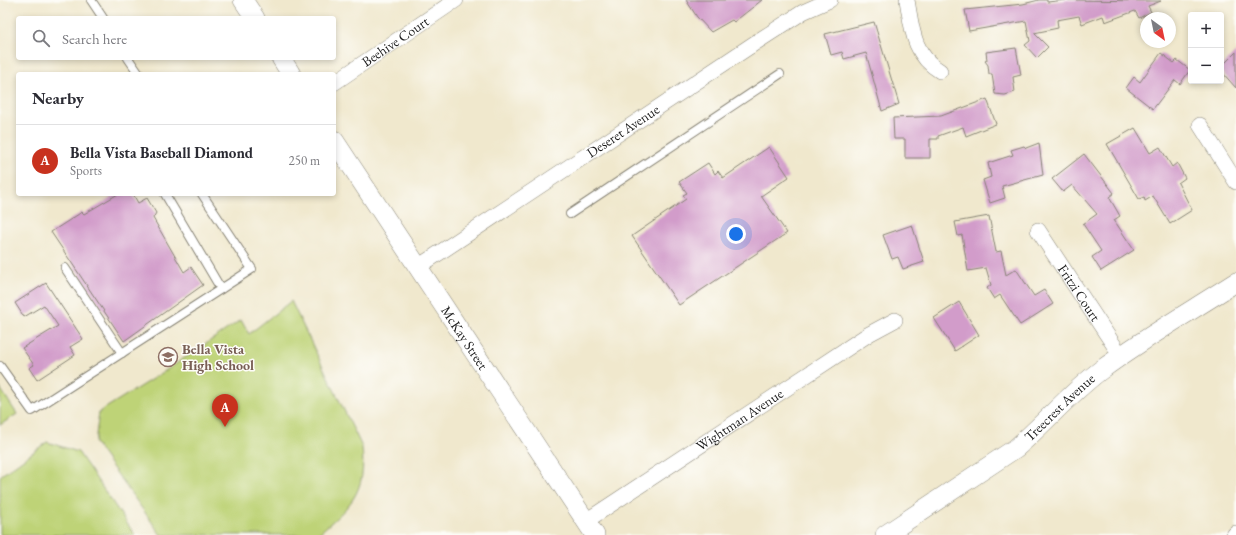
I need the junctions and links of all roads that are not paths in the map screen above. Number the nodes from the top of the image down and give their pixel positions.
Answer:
1 (91, 0) edge
2 (244, 0) edge
3 (456, 0) edge
4 (830, 0) edge
5 (907, 0) edge
6 (102, 16) edge
7 (254, 16) edge
8 (129, 60) edge
9 (282, 60) edge
10 (940, 71) dead end
11 (138, 72) edge
12 (290, 72) edge
13 (780, 74) dead end
14 (336, 82) edge
15 (1200, 125) dead end
16 (336, 143) edge
17 (1236, 182) edge
18 (165, 196) edge
19 (203, 196) edge
20 (570, 214) dead end
21 (1038, 230) dead end
22 (418, 267) junction
23 (65, 268) dead end
24 (1236, 282) edge
25 (221, 289) junction
26 (895, 320) dead end
27 (122, 353) junction
28 (1121, 356) junction
29 (0, 366) edge
30 (591, 528) edge
31 (885, 535) edge

1 - 6 lane
2 - 7 street
3 - 14 street, Beehive Court
4 - 22 street, Deseret Avenue
5 - 10 street
8 - 11 lane
9 - 12 street
13 - 20 lane
15 - 17 street
16 - 22 street, McKay Street
18 - 25 lane
19 - 25 lane
21 - 28 street, Fritzi Court
22 - 30 street, McKay Street
23 - 27 lane
24 - 28 street, Treecrest Avenue
25 - 27 lane
26 - 30 street, Wightman Avenue
27 - 29 lane
28 - 31 street, Treecrest Avenue

